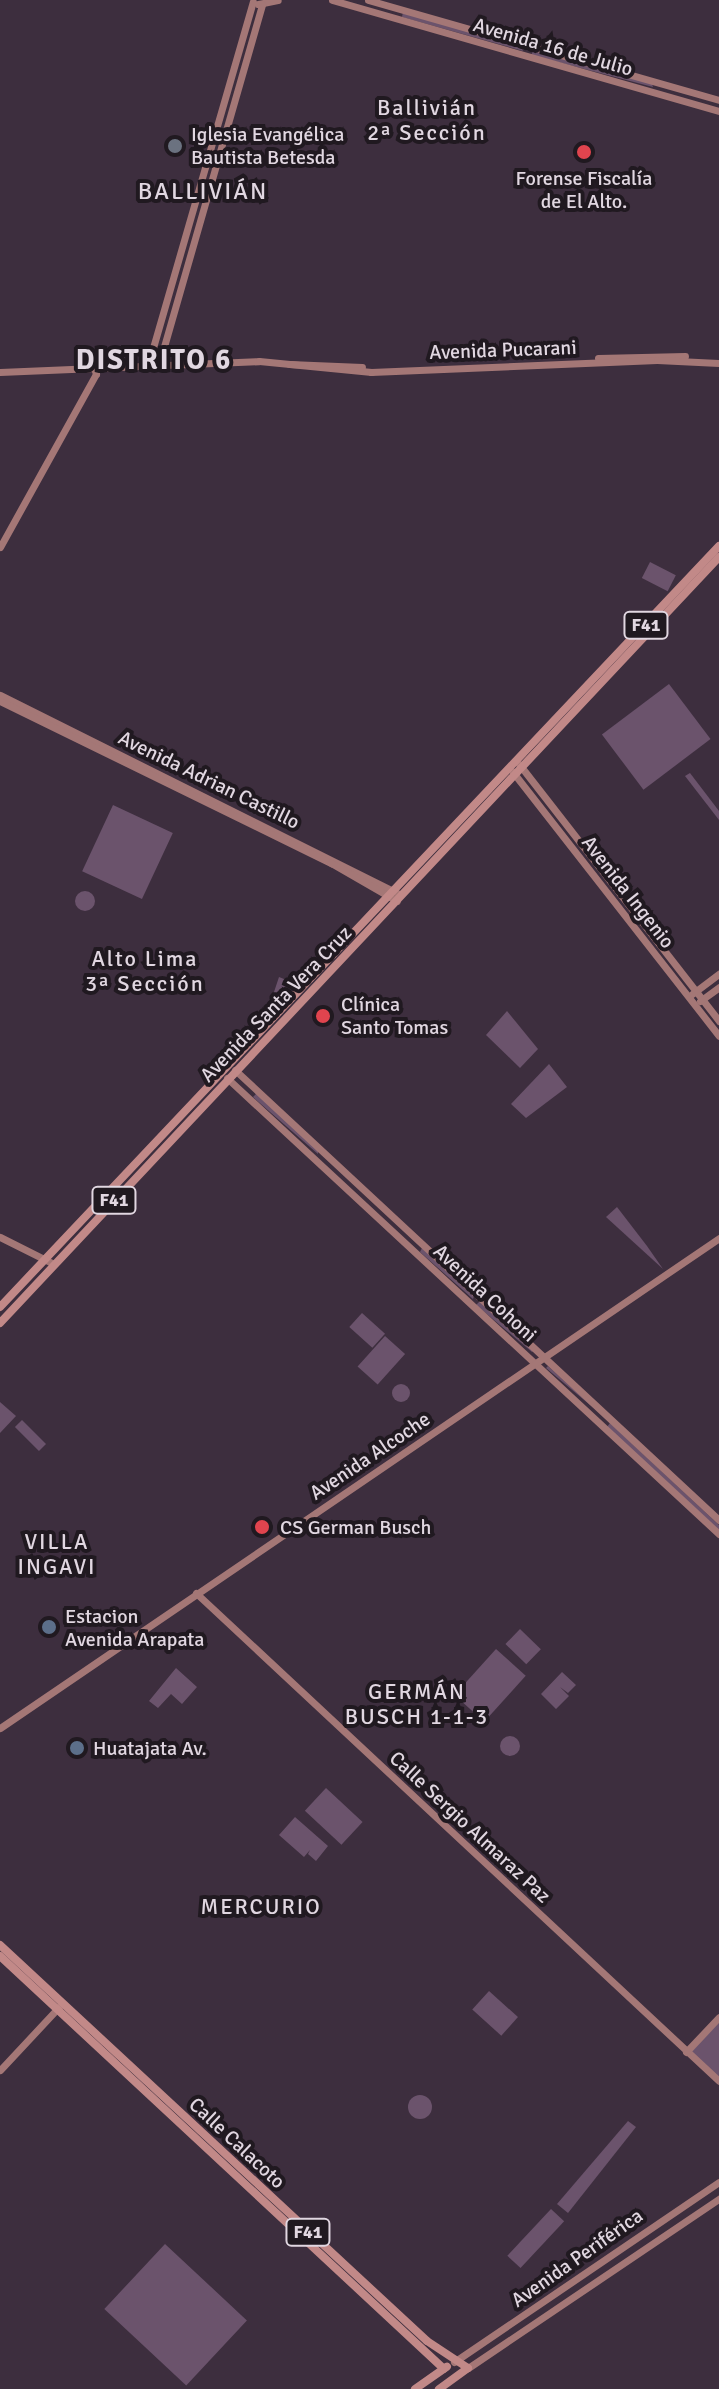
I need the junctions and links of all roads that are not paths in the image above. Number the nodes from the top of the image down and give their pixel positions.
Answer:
1 (278, 0) edge
2 (332, 0) edge
3 (368, 0) edge
4 (250, 1) edge
5 (262, 4) junction
6 (719, 100) edge
7 (719, 111) edge
8 (719, 360) edge
9 (159, 364) junction
10 (148, 365) junction
11 (94, 368) junction
12 (0, 372) edge
13 (0, 547) edge
14 (718, 551) edge
15 (0, 698) edge
16 (516, 769) junction
17 (396, 896) junction
18 (719, 974) edge
19 (719, 987) edge
20 (692, 994) junction
21 (699, 1003) junction
22 (719, 1021) edge
23 (719, 1036) edge
24 (235, 1070) junction
25 (227, 1078) junction
26 (0, 1237) edge
27 (719, 1238) edge
28 (50, 1262) junction
29 (0, 1307) edge
30 (0, 1323) edge
31 (545, 1357) junction
32 (536, 1363) junction
33 (719, 1520) edge
34 (719, 1534) edge
35 (196, 1593) junction
36 (0, 1728) edge
37 (0, 1945) edge
38 (0, 1956) edge
39 (60, 2006) junction
40 (719, 2017) edge
41 (686, 2052) junction
42 (0, 2070) edge
43 (719, 2081) edge
44 (719, 2182) edge
45 (719, 2199) edge
46 (454, 2362) junction
47 (468, 2368) junction
48 (444, 2369) junction
49 (415, 2389) edge
50 (439, 2389) edge

1 - 5 street
2 - 7 street, Avenida 16 de Julio
3 - 6 street, Avenida 16 de Julio
4 - 5 street
4 - 10 street
5 - 9 street
8 - 9 street, Avenida Pucarani
9 - 10 street, Avenida Pucarani
10 - 11 street, Avenida Pucarani
11 - 12 street, Avenida Pucarani
11 - 13 street
14 - 16 main road, Avenida Santa Vera Cruz / F41
15 - 17 street, Avenida Adrian Castillo
16 - 17 main road, Avenida Santa Vera Cruz / F41
16 - 20 street, Avenida Ingenio
17 - 24 main road, Avenida Santa Vera Cruz / F41
17 - 28 main road, Avenida Santa Vera Cruz / F41
18 - 20 street
19 - 21 street
20 - 21 street, Avenida Ingenio
21 - 22 street, Avenida Ingenio
21 - 23 street, Avenida Ingenio
24 - 25 main road, Avenida Santa Vera Cruz / F41
24 - 31 street, Avenida Cohoni
25 - 28 main road, Avenida Santa Vera Cruz / F41
25 - 32 street, Avenida Cohoni
26 - 28 street
27 - 31 street, Avenida Alcoche
28 - 29 main road, Avenida Santa Vera Cruz / F41
28 - 30 main road, Avenida Santa Vera Cruz / F41
31 - 32 street, Avenida Alcoche
31 - 33 street, Avenida Cohoni
32 - 34 street, Avenida Cohoni
32 - 35 street, Avenida Alcoche
35 - 36 street, Avenida Alcoche
35 - 41 street, Calle Sergio Almaraz Paz
37 - 39 main road, Calle Calacoto / F41
38 - 39 main road, Calle Calacoto / F41
39 - 42 street
39 - 46 main road, Calle Calacoto / F41
39 - 48 main road, Calle Calacoto / F41
40 - 41 street
41 - 43 street, Calle Sergio Almaraz Paz
44 - 46 street, Avenida Periférica
45 - 47 street, Avenida Periférica
46 - 47 main road, F41
46 - 48 main road
47 - 50 main road
48 - 49 main road

